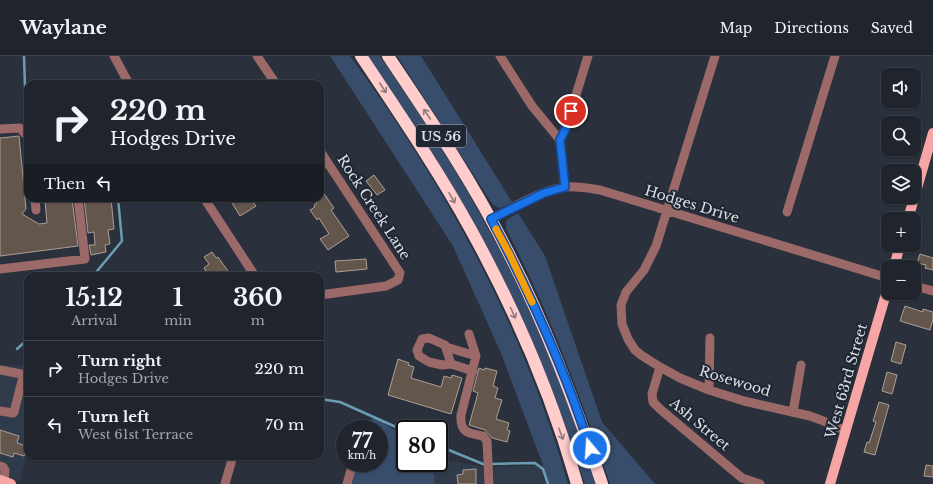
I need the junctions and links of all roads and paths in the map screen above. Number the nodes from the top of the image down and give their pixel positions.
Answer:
1 (114, 56) edge
2 (257, 56) edge
3 (361, 56) edge
4 (388, 56) edge
5 (500, 56) edge
6 (588, 56) edge
7 (714, 56) edge
8 (835, 56) edge
9 (127, 80) edge
10 (273, 80) edge
11 (0, 129) edge
12 (24, 132) edge
13 (933, 133) edge
14 (560, 140) junction
15 (324, 157) edge
16 (565, 187) junction
17 (35, 202) edge
18 (78, 202) edge
19 (207, 202) edge
20 (36, 210) dead end
21 (667, 211) junction
22 (786, 212) dead end
23 (910, 212) edge
24 (491, 219) junction
25 (0, 270) edge
26 (252, 272) edge
27 (881, 276) edge
28 (921, 288) edge
29 (933, 291) edge
30 (324, 294) edge
31 (884, 300) edge
32 (469, 334) dead end
33 (710, 338) dead end
34 (446, 347) junction
35 (476, 356) junction
36 (451, 364) junction
37 (801, 365) dead end
38 (660, 367) junction
39 (0, 370) edge
40 (473, 371) junction
41 (709, 390) junction
42 (0, 411) edge
43 (794, 412) junction
44 (846, 432) junction
45 (232, 460) edge
46 (0, 466) edge
47 (350, 472) edge
48 (5, 482) edge
49 (225, 484) edge
50 (347, 484) edge
51 (489, 484) edge
52 (577, 484) edge
53 (602, 484) edge
54 (760, 484) edge
55 (830, 484) edge

1 - 9 street
2 - 10 street
3 -> 52 highway, US 56
24 -> 4 highway, US 56
5 - 14 street
6 - 14 street
7 - 21 street
8 - 22 street
11 - 12 street
13 - 23 main road
14 - 16 street
15 - 30 street, Rock Creek Lane
16 - 21 street, Hodges Drive
16 - 24 street, Hodges Drive
17 - 20 street
18 - 25 street
19 - 26 street
21 - 27 street, Hodges Drive
21 - 38 street, Rosewood
24 - 53 highway, US 56
28 - 29 street
31 - 44 main road, West 63rd Street
32 - 35 street
33 - 41 street
34 - 35 street
34 - 36 street
34 - 36 street
35 - 40 street
36 - 40 street
37 - 43 street
38 - 41 street, Rosewood
38 - 54 street, Ash Street
39 - 42 street
40 - 51 street
41 - 43 street, Rosewood
43 - 44 street, Rosewood
44 - 55 main road, West 63rd Street
45 - 49 street
46 - 48 street
47 - 50 street

